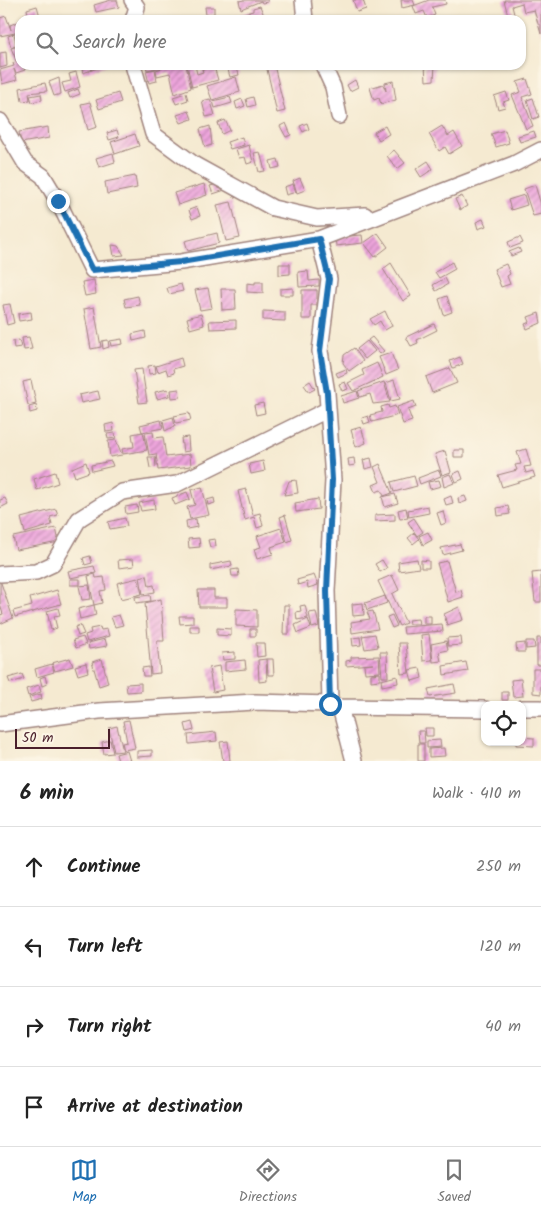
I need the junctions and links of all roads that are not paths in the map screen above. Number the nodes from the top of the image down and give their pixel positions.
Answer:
1 (132, 0) edge
2 (303, 0) edge
3 (135, 15) edge
4 (304, 15) edge
5 (134, 70) edge
6 (325, 70) edge
7 (339, 116) dead end
8 (0, 121) edge
9 (541, 150) edge
10 (382, 213) junction
11 (319, 239) junction
12 (327, 410) junction
13 (0, 574) edge
14 (335, 705) junction
15 (526, 708) edge
16 (541, 708) edge
17 (481, 709) edge
18 (0, 724) edge
19 (354, 761) edge

1 - 3 street
2 - 4 street
5 - 10 street
6 - 7 street
8 - 11 street
9 - 10 street
10 - 11 street
11 - 12 street
12 - 13 street
12 - 14 street
14 - 17 street
14 - 18 street
14 - 19 street
15 - 16 street

